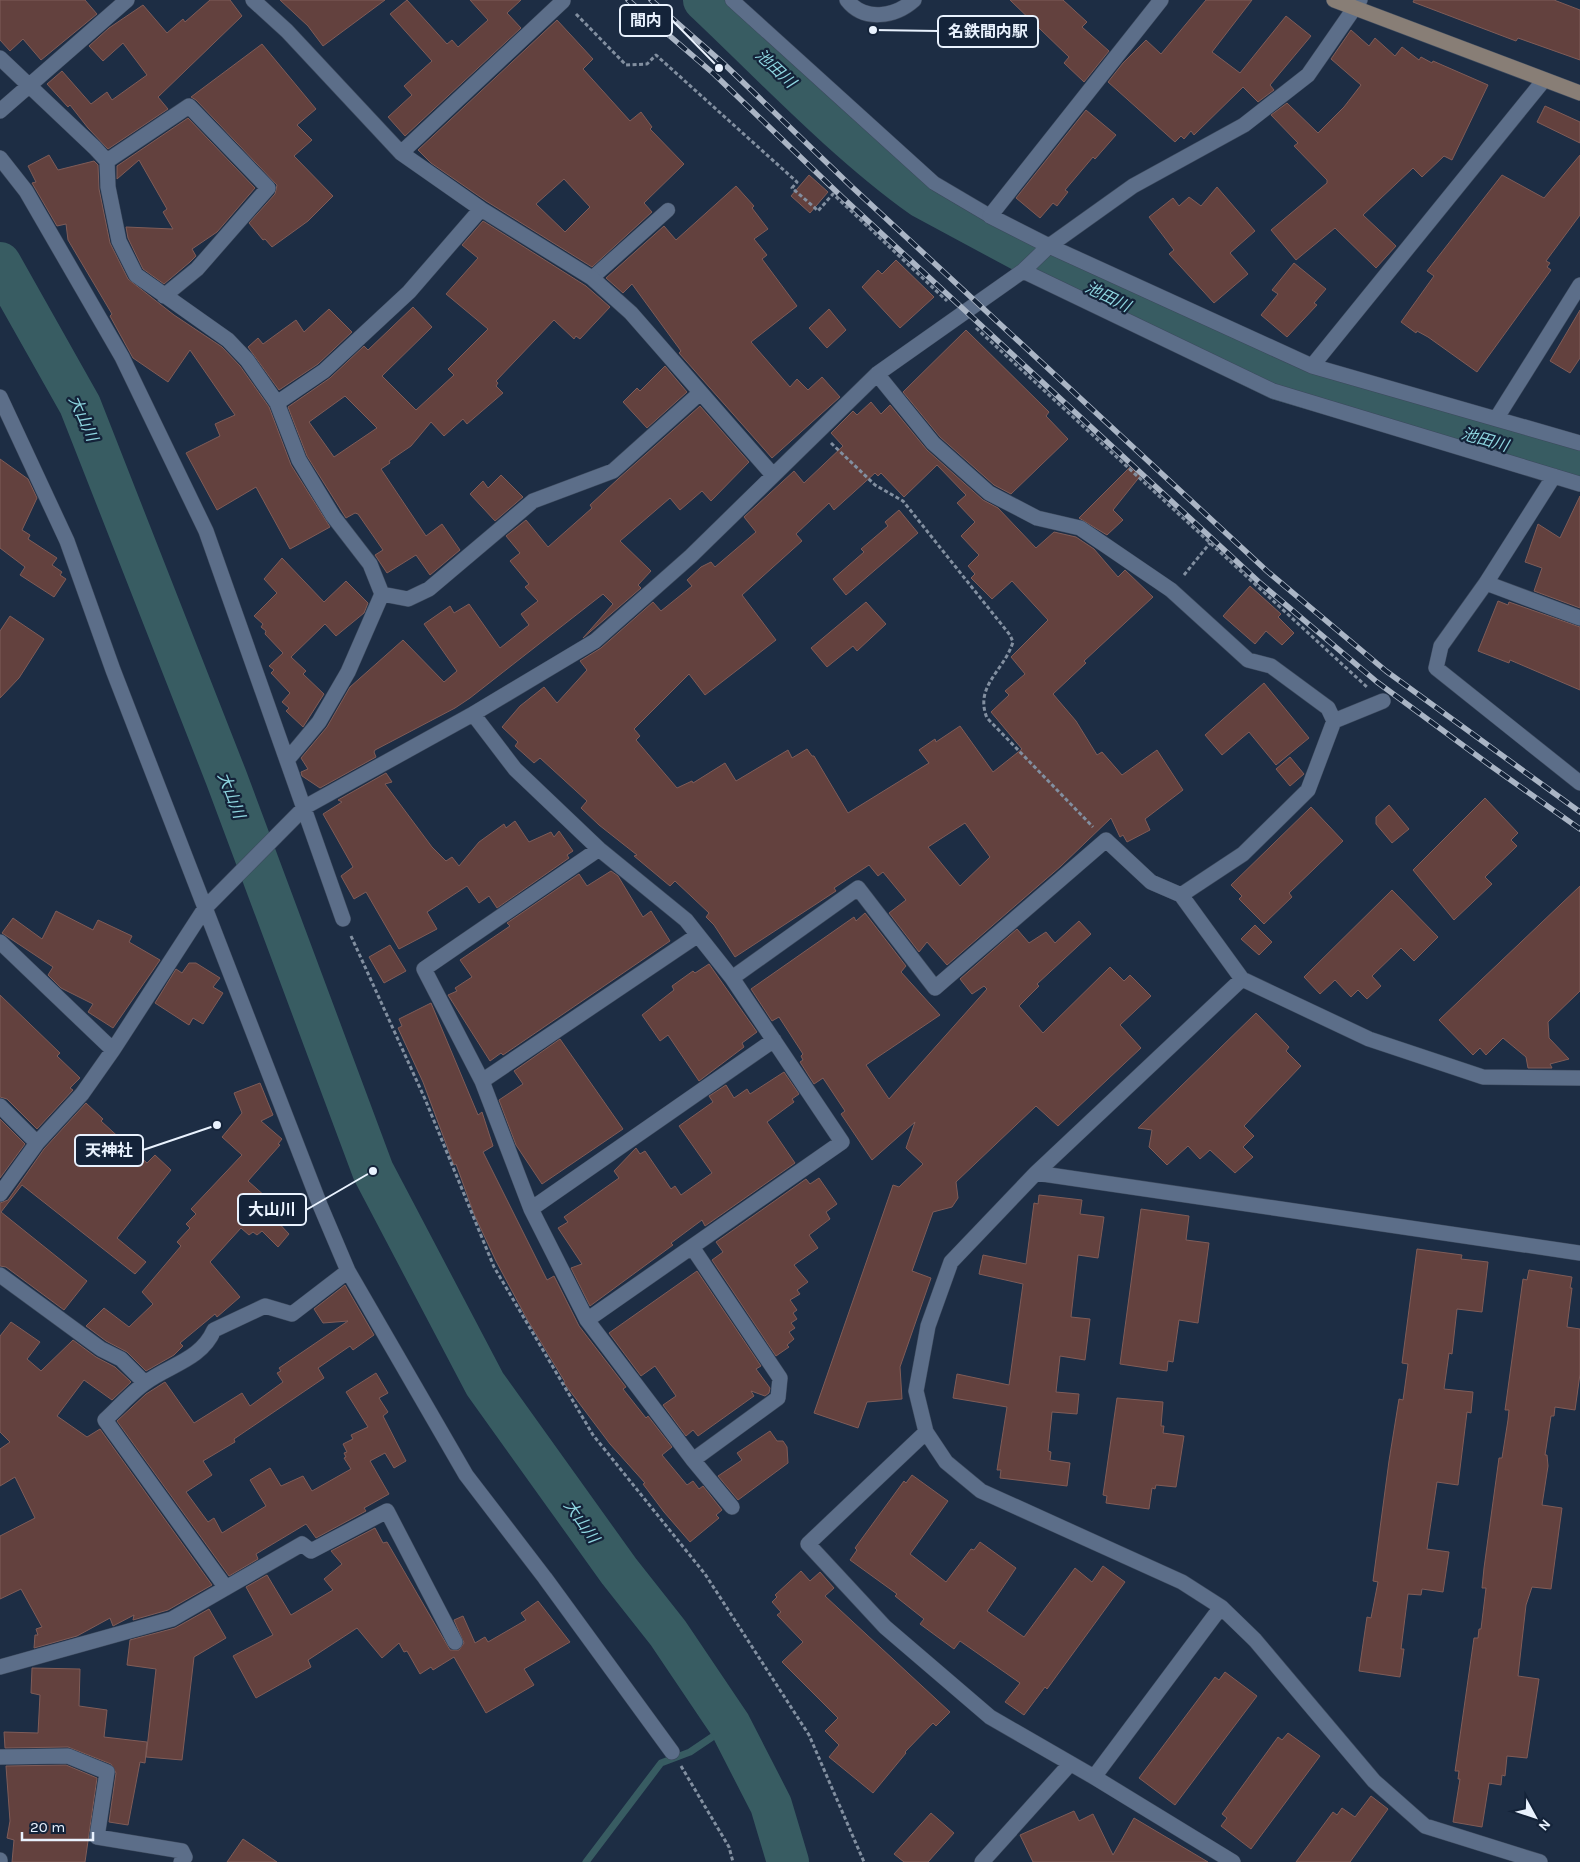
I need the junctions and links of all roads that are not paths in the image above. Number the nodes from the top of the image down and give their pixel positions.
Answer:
1 (127, 0) edge
2 (253, 0) edge
3 (732, 0) edge
4 (847, 0) edge
5 (914, 0) edge
6 (1161, 0) edge
7 (1334, 0) edge
8 (563, 1) edge
9 (1357, 4) edge
10 (0, 58) edge
11 (1544, 80) junction
12 (29, 86) junction
13 (1580, 93) edge
14 (0, 111) edge
15 (401, 153) junction
16 (0, 158) edge
17 (107, 162) junction
18 (481, 210) junction
19 (668, 210) dead end
20 (990, 216) junction
21 (1048, 246) junction
22 (1024, 270) junction
23 (592, 278) junction
24 (1580, 285) edge
25 (164, 296) junction
26 (1312, 366) junction
27 (877, 374) junction
28 (700, 393) junction
29 (0, 397) edge
30 (277, 404) junction
31 (1496, 419) junction
32 (1580, 443) edge
33 (772, 474) junction
34 (1554, 476) junction
35 (1580, 484) edge
36 (1486, 583) junction
37 (382, 594) junction
38 (1580, 618) edge
39 (1383, 701) road end
40 (473, 714) junction
41 (1334, 721) junction
42 (288, 759) junction
43 (1579, 779) edge
44 (304, 808) junction
45 (599, 849) junction
46 (1181, 895) junction
47 (206, 907) junction
48 (343, 919) road end
49 (698, 935) junction
50 (0, 942) edge
51 (732, 978) junction
52 (1242, 979) junction
53 (774, 1040) junction
54 (113, 1050) junction
55 (1580, 1078) edge
56 (482, 1081) junction
57 (0, 1106) edge
58 (37, 1143) junction
59 (1036, 1173) junction
60 (0, 1194) edge
61 (531, 1209) junction
62 (692, 1247) junction
63 (1580, 1253) edge
64 (348, 1271) junction
65 (0, 1275) edge
66 (587, 1320) junction
67 (145, 1383) junction
68 (926, 1432) junction
69 (693, 1460) junction
70 (732, 1507) dead end
71 (226, 1588) junction
72 (1221, 1607) junction
73 (455, 1642) dead end
74 (0, 1667) edge
75 (672, 1752) road end
76 (0, 1757) edge
77 (1070, 1764) junction
78 (1094, 1777) junction
79 (181, 1862) edge
80 (982, 1862) edge
81 (1233, 1862) edge
82 (1540, 1862) edge

1 - 12 street
2 - 15 street
3 - 20 lane
4 - 5 street
6 - 20 street
7 - 9 street
8 - 15 street
9 - 11 street
9 - 21 street
10 - 12 street
11 - 13 street
11 - 26 street
12 - 14 street
12 - 17 street
15 - 18 street
16 - 42 street
17 - 25 street
17 - 25 street
18 - 23 street
18 - 30 street
19 - 23 lane
20 - 21 street
21 - 22 street
21 - 26 street
22 - 27 street
22 - 34 street
23 - 28 street
24 - 31 street
25 - 30 street
26 - 31 street
27 - 33 street
27 - 41 street
28 - 33 street
28 - 37 street
29 - 47 street
30 - 37 street
31 - 32 street
33 - 40 street
34 - 35 street
34 - 36 street
36 - 38 street
36 - 43 street
37 - 42 street
39 - 41 street
40 - 44 street
40 - 45 street
41 - 46 street
42 - 44 street
44 - 47 street
44 - 48 street
45 - 49 street
45 - 56 street
46 - 51 street
46 - 52 street
47 - 54 street
47 - 64 street
49 - 51 street
49 - 56 street
50 - 54 street
51 - 53 street
52 - 55 street
52 - 59 street
53 - 61 street
53 - 62 street
54 - 58 street
56 - 61 street
57 - 58 street
58 - 60 street
59 - 63 street
59 - 68 street
61 - 66 street
62 - 66 street
62 - 69 street
64 - 67 street
64 - 75 street
65 - 67 street
66 - 69 street
67 - 71 street
68 - 72 street
68 - 77 street
69 - 70 street
71 - 73 street
71 - 74 street
72 - 78 street
72 - 82 street
76 - 79 street
77 - 78 street
77 - 80 street
78 - 81 street

